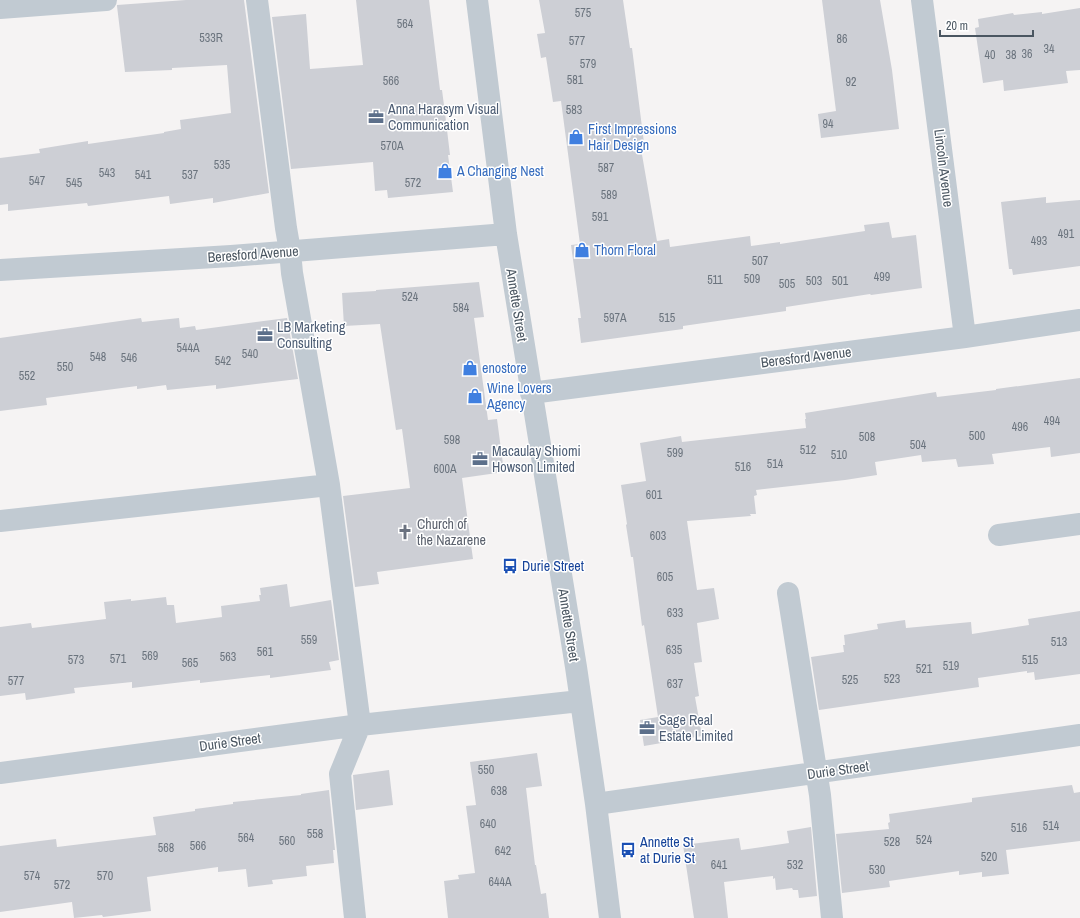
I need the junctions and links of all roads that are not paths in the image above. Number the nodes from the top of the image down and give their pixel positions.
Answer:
1 (106, 0) edge
2 (257, 0) edge
3 (477, 0) edge
4 (922, 0) edge
5 (0, 8) edge
6 (506, 234) junction
7 (290, 251) junction
8 (0, 270) edge
9 (1080, 320) edge
10 (965, 337) junction
11 (531, 393) junction
12 (329, 485) junction
13 (0, 521) edge
14 (1080, 524) edge
15 (999, 536) dead end
16 (788, 593) dead end
17 (580, 701) junction
18 (360, 725) junction
19 (1080, 735) edge
20 (0, 773) edge
21 (816, 773) junction
22 (596, 804) junction
23 (355, 918) edge
24 (610, 918) edge
25 (832, 918) edge

1 - 5 street
2 - 7 street
3 - 6 street, Annette Street
4 - 10 street, Lincoln Avenue
6 - 7 street, Beresford Avenue
6 - 11 street, Annette Street
7 - 8 street, Beresford Avenue
7 - 12 street
9 - 10 street, Beresford Avenue
10 - 11 street, Beresford Avenue
11 - 17 street, Annette Street
12 - 13 street
12 - 18 street
14 - 15 street
16 - 21 street
17 - 18 street, Durie Street
17 - 22 street, Annette Street
18 - 20 street, Durie Street
18 - 23 street
19 - 21 street, Durie Street
21 - 22 street, Durie Street
21 - 25 street
22 - 24 street, Annette Street

